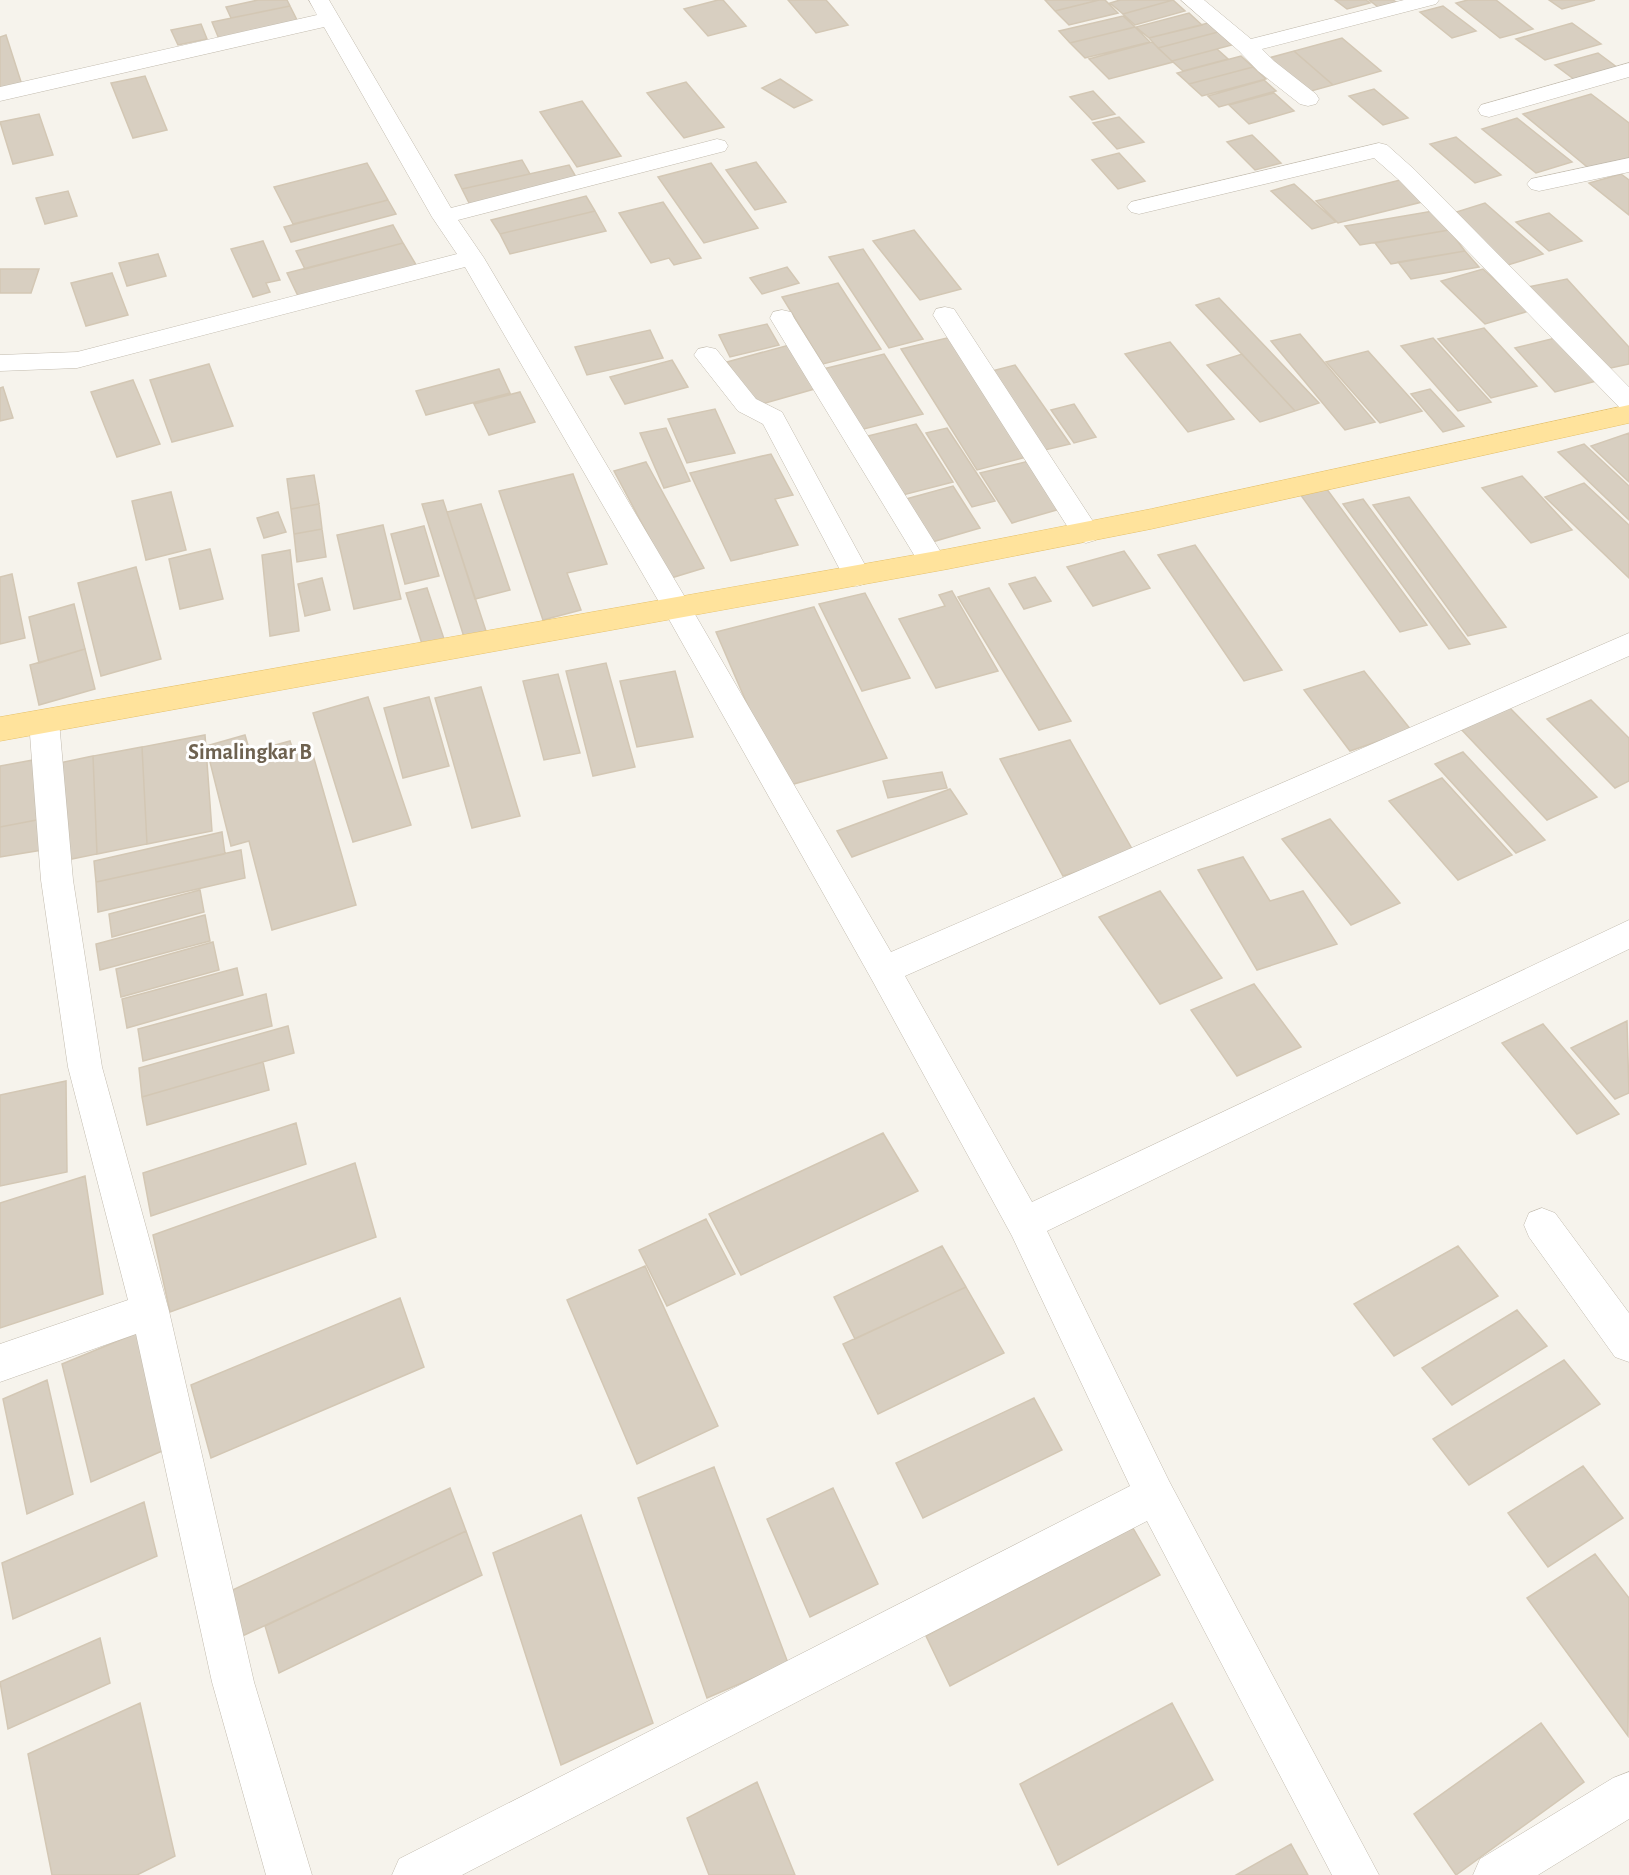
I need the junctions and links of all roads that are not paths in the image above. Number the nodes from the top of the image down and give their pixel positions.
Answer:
1 (1191, 0) edge
2 (1429, 0) edge
3 (324, 10) edge
4 (1247, 46) junction
5 (1629, 70) edge
6 (0, 94) edge
7 (1308, 99) dead end
8 (1488, 110) dead end
9 (717, 146) dead end
10 (1629, 165) edge
11 (1539, 184) dead end
12 (1139, 207) dead end
13 (444, 218) junction
14 (472, 258) junction
15 (945, 315) dead end
16 (782, 318) dead end
17 (707, 355) dead end
18 (0, 363) edge
19 (1629, 402) edge
20 (1629, 414) edge
21 (1086, 533) junction
22 (933, 561) junction
23 (857, 576) junction
24 (679, 611) junction
25 (1629, 644) edge
26 (44, 721) junction
27 (0, 729) edge
28 (1629, 934) edge
29 (884, 970) junction
30 (1025, 1224) junction
31 (1542, 1225) dead end
32 (150, 1311) junction
33 (1629, 1344) edge
34 (0, 1363) edge
35 (1155, 1495) junction
36 (1629, 1794) edge
37 (289, 1875) edge
38 (415, 1875) edge
39 (1356, 1875) edge
40 (1496, 1875) edge

1 - 4 street
2 - 4 street
3 - 6 street
3 - 13 street
4 - 7 street
5 - 8 street
9 - 13 street
10 - 11 street
12 - 19 street
13 - 14 street
14 - 18 street
14 - 24 street
15 - 21 street
16 - 22 street
17 - 23 street
20 - 21 main road
21 - 22 main road
22 - 23 main road
23 - 24 main road
24 - 26 main road
24 - 29 street
25 - 29 street
26 - 27 main road
26 - 32 street
28 - 30 street
29 - 30 street
30 - 35 street
31 - 33 street
32 - 34 street
32 - 37 street
35 - 38 street
35 - 39 street
36 - 40 street

